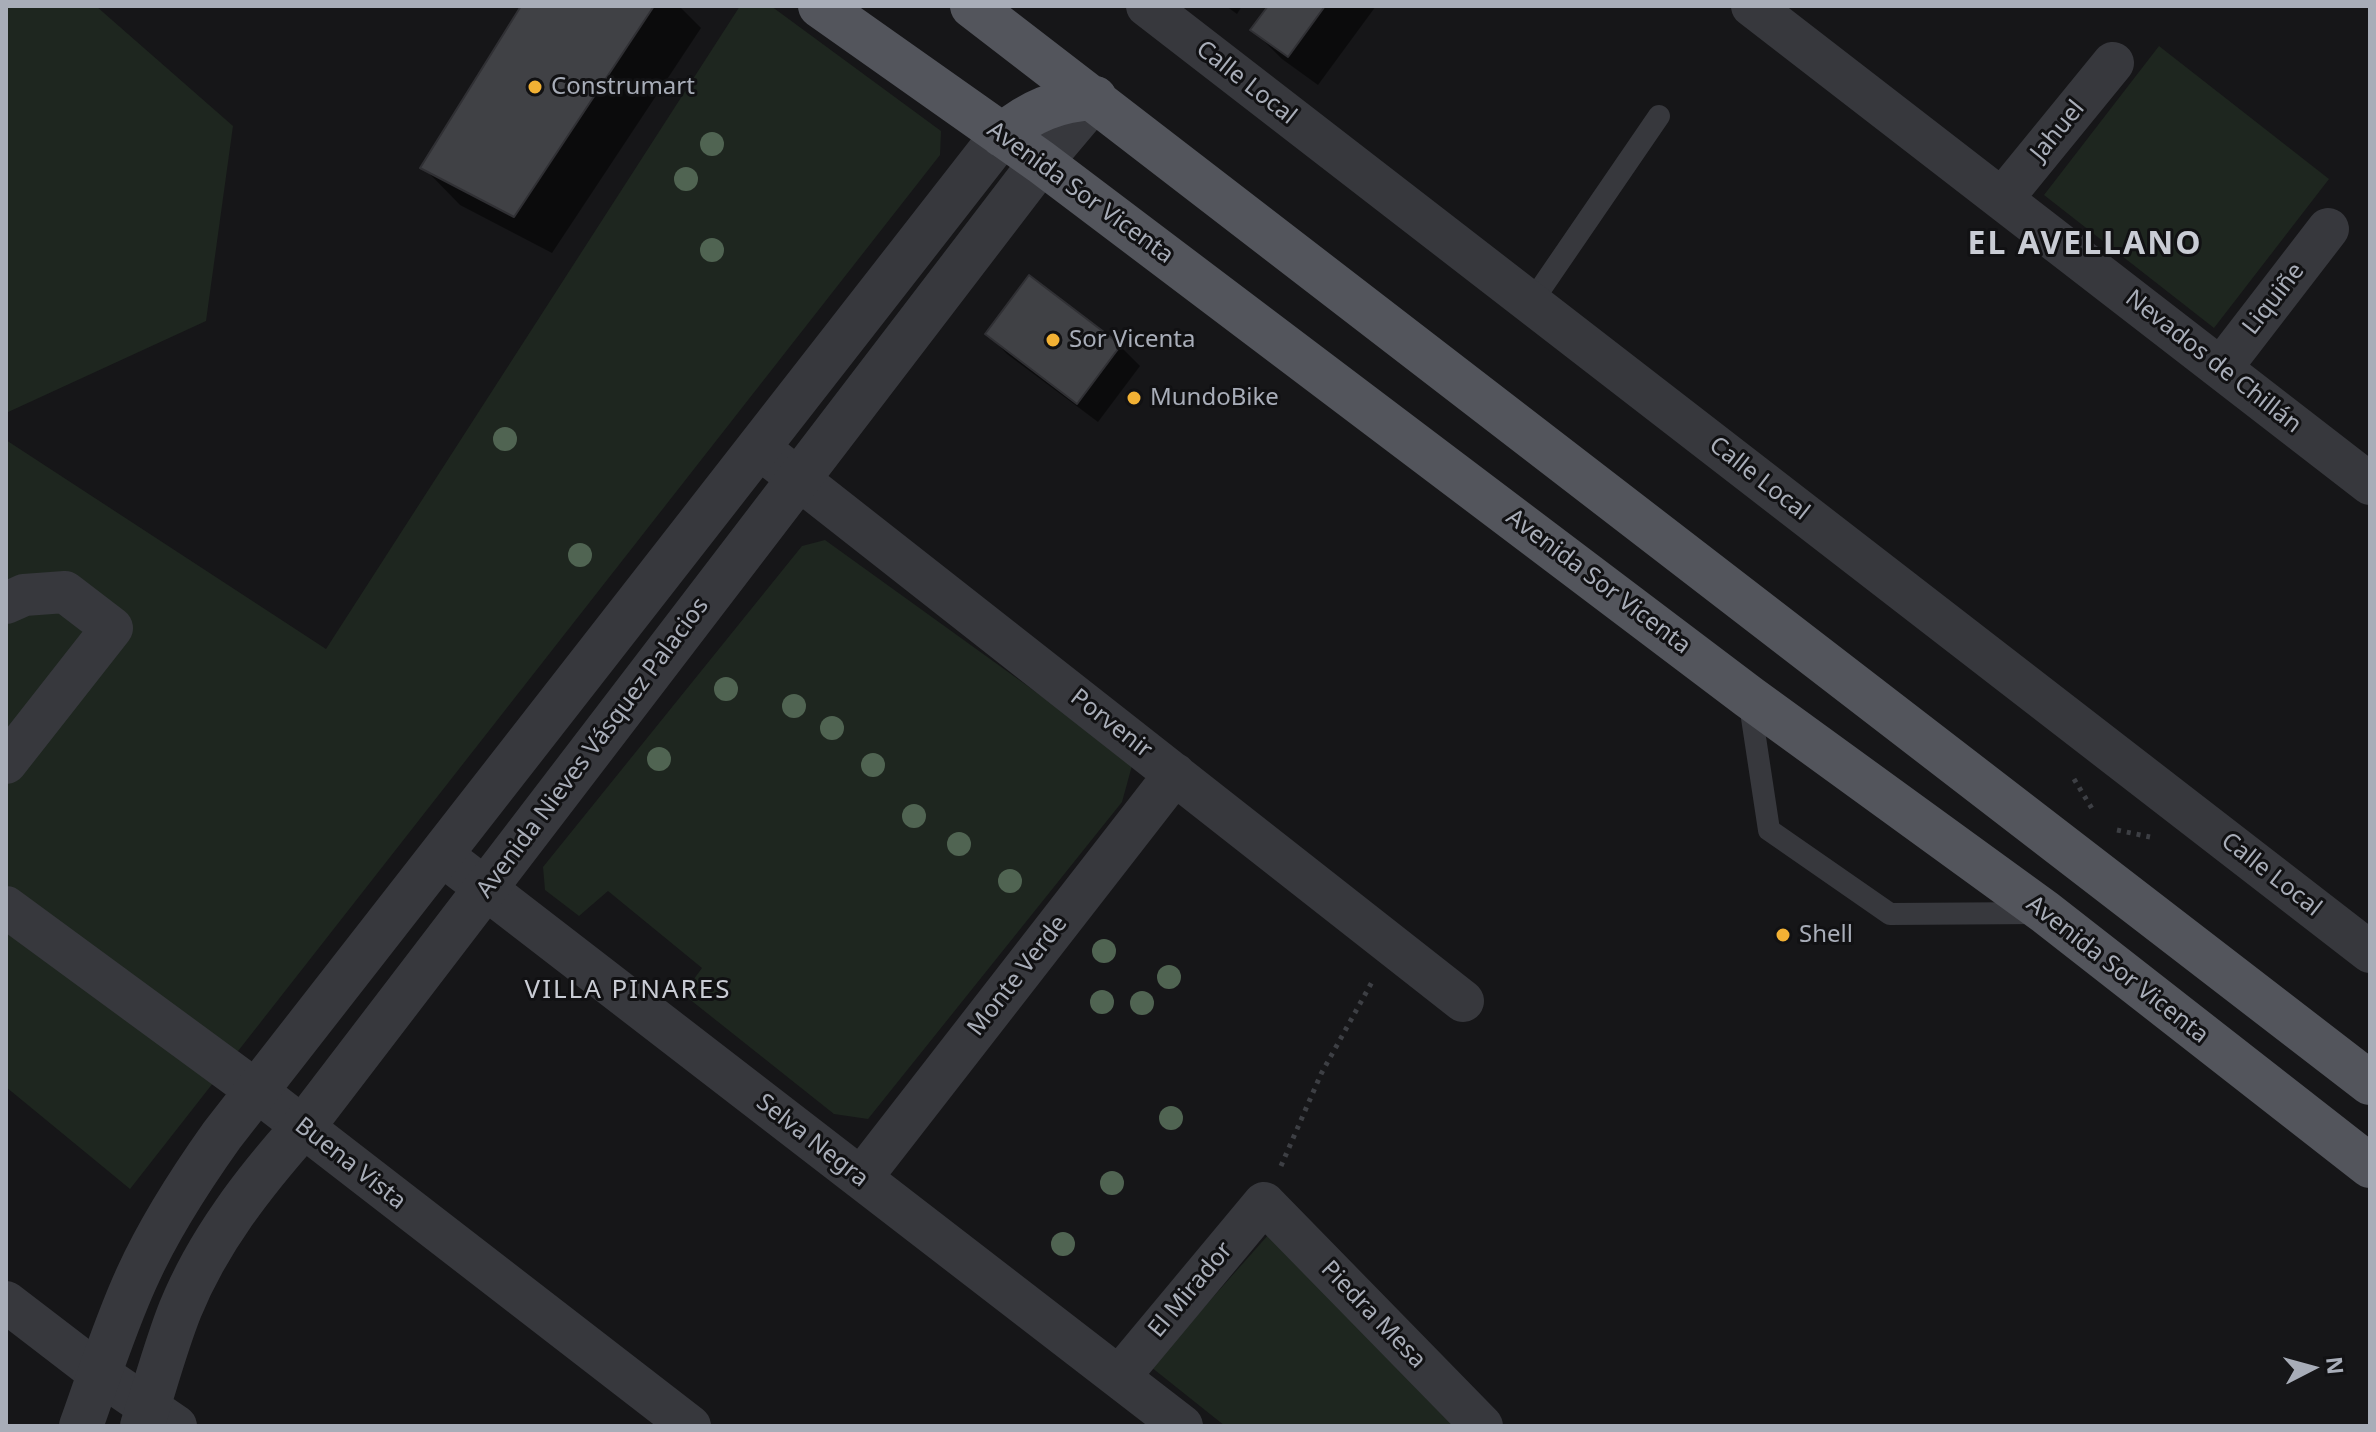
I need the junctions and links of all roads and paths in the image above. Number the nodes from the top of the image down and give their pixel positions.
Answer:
1 (820, 6) edge
2 (972, 6) edge
3 (1147, 6) edge
4 (1763, 9) edge
5 (2113, 63) dead end
6 (1095, 98) junction
7 (1659, 116) dead end
8 (1002, 135) junction
9 (1041, 162) junction
10 (2002, 199) junction
11 (2328, 229) dead end
12 (1531, 303) junction
13 (2221, 368) junction
14 (759, 448) junction
15 (799, 479) junction
16 (2370, 484) edge
17 (6, 603) edge
18 (1749, 697) junction
19 (6, 763) edge
20 (1175, 774) junction
21 (442, 855) junction
22 (485, 889) junction
23 (6, 907) edge
24 (2045, 912) junction
25 (1392, 945) junction
26 (2370, 952) edge
27 (1463, 1001) dead end
28 (2370, 1083) edge
29 (258, 1092) junction
30 (303, 1127) junction
31 (2370, 1166) edge
32 (861, 1178) junction
33 (1264, 1203) junction
34 (6, 1302) edge
35 (100, 1374) junction
36 (1119, 1377) junction
37 (155, 1420) edge
38 (81, 1426) edge
39 (690, 1426) edge
40 (1182, 1426) edge
41 (1482, 1426) edge

1 - 8 main road, Avenida Sor Vicenta
2 - 6 main road
3 - 12 street, Calle Local
4 - 10 street, Nevados de Chillán
5 - 10 street, Jahuel
6 - 8 main road
6 - 9 street, Avenida Nieves Vásquez Palacios
6 - 28 main road
7 - 12 lane
8 - 9 main road, Avenida Sor Vicenta
8 - 14 street
9 - 15 street, Avenida Nieves Vásquez Palacios
9 - 18 main road, Avenida Sor Vicenta
10 - 13 street, Nevados de Chillán
11 - 13 street, Liquiñe
12 - 26 street, Calle Local
13 - 16 street, Nevados de Chillán
14 - 15 street, Porvenir
14 - 21 street
15 - 20 street, Porvenir
15 - 22 street, Avenida Nieves Vásquez Palacios
17 - 19 street
18 - 24 main road, Avenida Sor Vicenta
18 - 24 lane
20 - 25 street, Porvenir
20 - 32 street, Monte Verde
21 - 22 street, Selva Negra
21 - 29 street
22 - 30 street, Avenida Nieves Vásquez Palacios
22 - 32 street, Selva Negra
23 - 29 street, Buena Vista
24 - 31 main road, Avenida Sor Vicenta
25 - 27 street, Porvenir
25 - 33 path
29 - 30 street, Buena Vista
29 - 35 street
30 - 37 street, Avenida Nieves Vásquez Palacios
30 - 39 street, Buena Vista
32 - 36 street, Selva Negra
33 - 36 street, El Mirador
33 - 41 street, Piedra Mesa
34 - 35 street
35 - 37 street
35 - 38 street
36 - 40 street, Selva Negra

